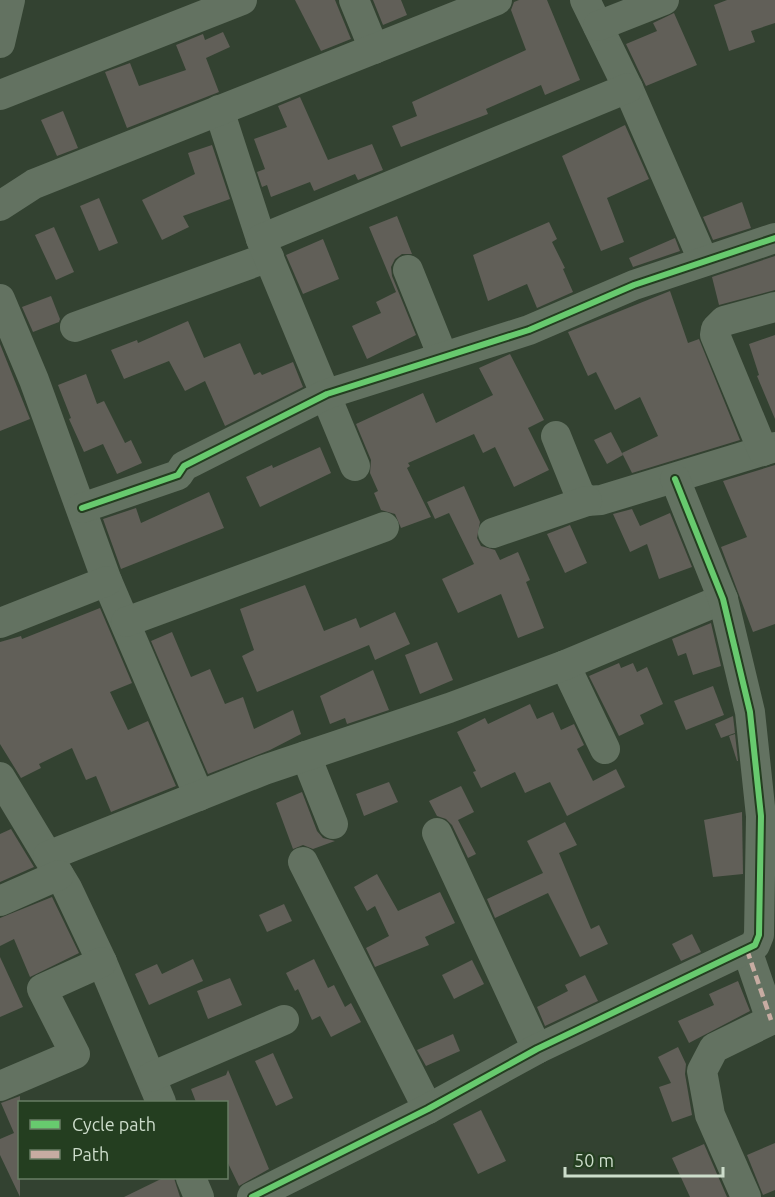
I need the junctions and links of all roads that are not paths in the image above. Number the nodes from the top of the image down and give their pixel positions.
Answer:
1 (10, 0) edge
2 (242, 0) edge
3 (354, 0) edge
4 (497, 0) edge
5 (664, 0) edge
6 (592, 13) edge
7 (0, 43) edge
8 (374, 49) junction
9 (628, 88) junction
10 (0, 95) edge
11 (219, 110) junction
12 (0, 206) edge
13 (775, 238) edge
14 (265, 248) junction
15 (703, 260) junction
16 (408, 270) dead end
17 (0, 299) edge
18 (775, 307) edge
19 (75, 327) dead end
20 (443, 357) junction
21 (327, 394) junction
22 (556, 436) dead end
23 (769, 449) edge
24 (355, 466) dead end
25 (675, 478) junction
26 (587, 501) junction
27 (82, 508) junction
28 (384, 527) dead end
29 (493, 533) dead end
30 (107, 581) junction
31 (723, 598) junction
32 (126, 622) junction
33 (0, 623) edge
34 (566, 665) junction
35 (605, 749) dead end
36 (306, 756) junction
37 (3, 789) edge
38 (199, 796) junction
39 (333, 824) dead end
40 (437, 833) dead end
41 (303, 862) dead end
42 (53, 866) junction
43 (0, 901) edge
44 (760, 938) edge
45 (102, 962) junction
46 (773, 1019) edge
47 (284, 1020) dead end
48 (537, 1049) junction
49 (0, 1086) edge
50 (156, 1090) edge
51 (428, 1108) junction
52 (191, 1179) edge
53 (199, 1197) edge
54 (252, 1197) edge
55 (746, 1197) edge

1 - 7 street
2 - 10 street
3 - 8 street
4 - 8 street
5 - 6 street
6 - 9 street
8 - 11 street
9 - 14 street
9 - 15 street
11 - 12 street
11 - 14 street
13 - 15 street
14 - 19 street
14 - 21 street
15 - 20 street
16 - 20 street
17 - 27 street
18 - 23 street
20 - 21 street
21 - 24 street
21 - 27 street
22 - 26 street
23 - 25 street
25 - 26 street
25 - 31 street
26 - 29 street
27 - 30 street
28 - 32 street
30 - 32 street
30 - 33 street
31 - 34 street
31 - 44 street
32 - 38 street
34 - 35 street
34 - 36 street
36 - 38 street
36 - 39 street
37 - 42 street
38 - 42 street
40 - 48 street
41 - 51 street
42 - 43 street
42 - 45 street
44 - 46 street
44 - 48 street
45 - 49 street
45 - 50 street
46 - 55 street
47 - 50 street
48 - 51 street
51 - 54 street
52 - 53 street

